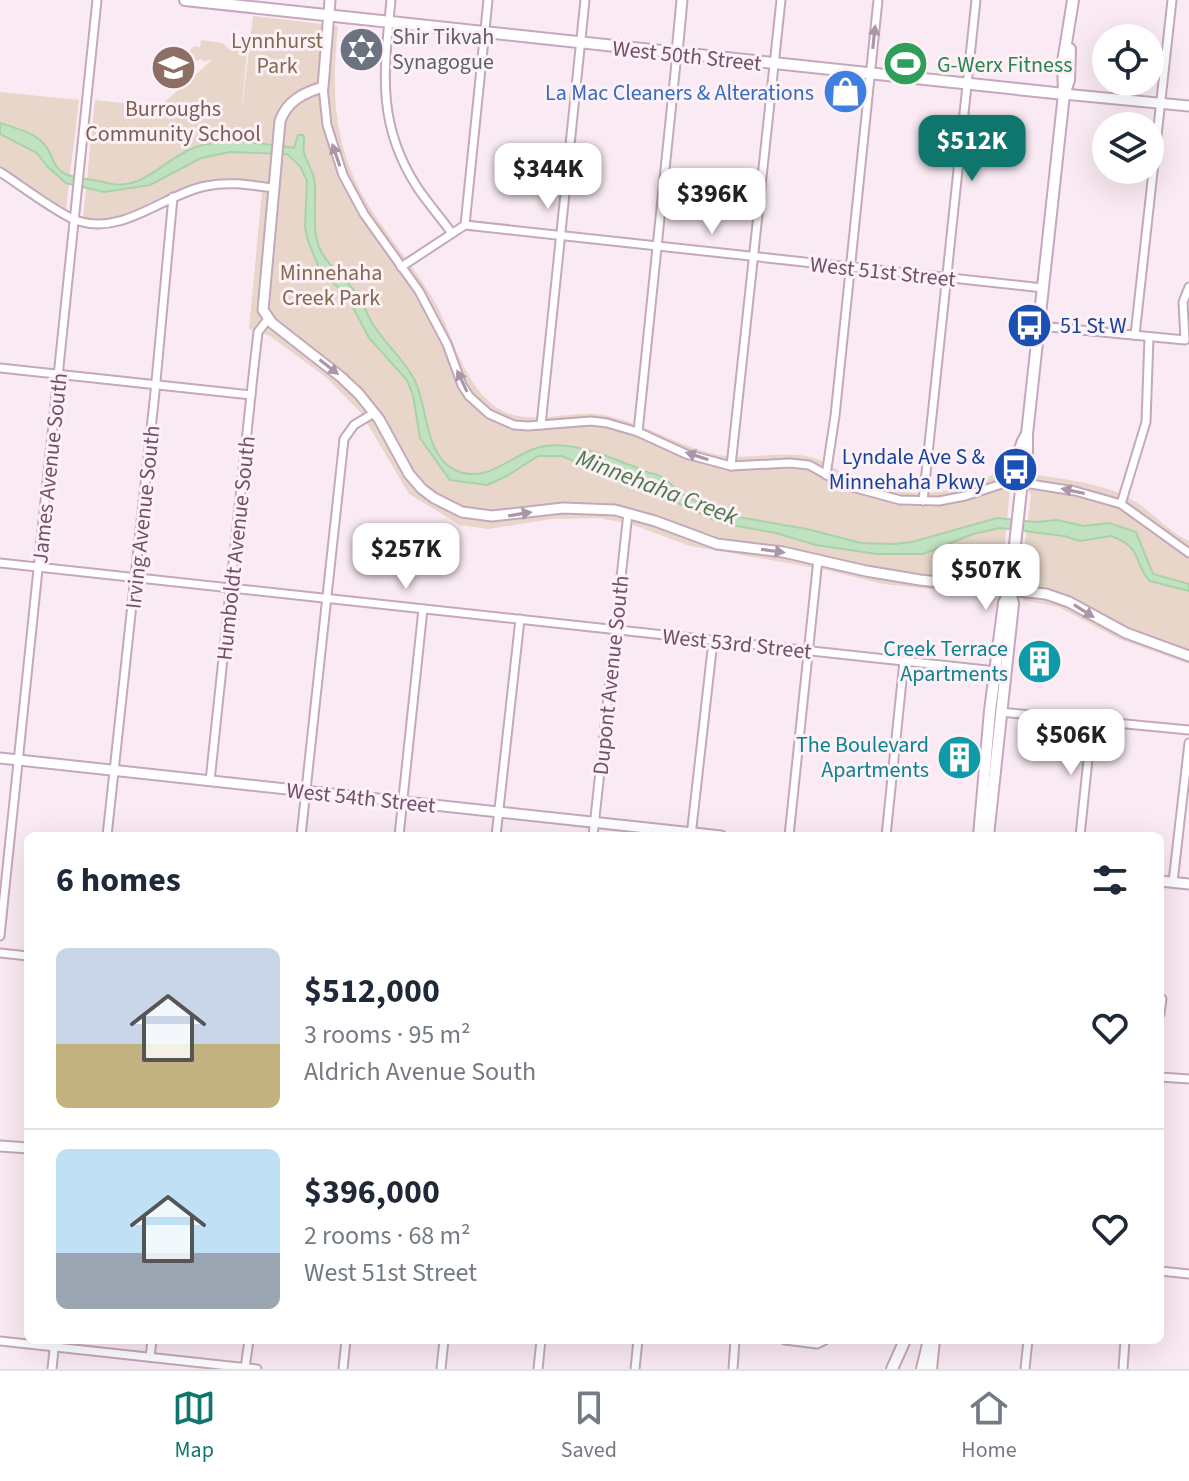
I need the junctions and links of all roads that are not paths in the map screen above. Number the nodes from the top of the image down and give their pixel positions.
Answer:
1 (97, 0) edge
2 (185, 0) edge
3 (330, 0) edge
4 (391, 0) edge
5 (488, 0) edge
6 (585, 0) edge
7 (682, 0) edge
8 (781, 0) edge
9 (878, 0) edge
10 (976, 0) edge
11 (1073, 0) edge
12 (1172, 0) edge
13 (328, 16) junction
14 (389, 22) junction
15 (484, 32) junction
16 (581, 42) junction
17 (677, 53) junction
18 (775, 64) junction
19 (870, 75) junction
20 (967, 85) junction
21 (323, 87) junction
22 (1064, 94) junction
23 (1161, 104) junction
24 (1189, 106) edge
25 (0, 172) edge
26 (273, 188) junction
27 (173, 197) junction
28 (74, 220) junction
29 (465, 225) junction
30 (451, 232) junction
31 (561, 235) junction
32 (658, 246) junction
33 (754, 257) junction
34 (401, 267) junction
35 (850, 267) junction
36 (946, 278) junction
37 (1189, 287) edge
38 (1043, 288) junction
39 (268, 319) junction
40 (1039, 326) junction
41 (1135, 335) junction
42 (1149, 337) junction
43 (0, 368) edge
44 (58, 375) junction
45 (156, 385) junction
46 (251, 395) junction
47 (374, 413) junction
48 (541, 425) junction
49 (638, 432) junction
50 (731, 466) junction
51 (826, 475) junction
52 (1022, 481) junction
53 (923, 501) junction
54 (1121, 504) junction
55 (628, 513) junction
56 (1189, 553) edge
57 (818, 559) junction
58 (0, 563) edge
59 (39, 568) junction
60 (136, 578) junction
61 (231, 589) junction
62 (1010, 590) junction
63 (327, 599) junction
64 (423, 609) junction
65 (520, 619) junction
66 (615, 630) junction
67 (713, 641) junction
68 (809, 651) junction
69 (1189, 656) edge
70 (904, 661) junction
71 (996, 671) junction
72 (996, 712) junction
73 (1092, 721) junction
74 (1189, 730) edge
75 (1189, 743) edge
76 (0, 758) edge
77 (20, 761) junction
78 (114, 771) junction
79 (210, 781) junction
80 (306, 791) junction
81 (403, 802) junction
82 (498, 812) junction
83 (594, 822) junction
84 (107, 832) edge
85 (301, 832) edge
86 (399, 832) edge
87 (496, 832) edge
88 (593, 832) edge
89 (675, 832) edge
90 (691, 832) edge
91 (789, 832) edge
92 (886, 832) edge
93 (980, 832) edge
94 (988, 832) edge
95 (1080, 832) edge
96 (1164, 881) edge
97 (1173, 882) junction
98 (1189, 884) edge
99 (0, 936) edge
100 (0, 953) edge
101 (24, 956) edge
102 (1164, 1077) edge
103 (1189, 1079) edge
104 (0, 1146) edge
105 (24, 1148) edge
106 (1164, 1271) edge
107 (1189, 1274) edge
108 (0, 1341) edge
109 (24, 1342) edge
110 (55, 1344) edge
111 (62, 1344) edge
112 (152, 1344) edge
113 (248, 1344) edge
114 (346, 1344) edge
115 (444, 1344) edge
116 (541, 1344) edge
117 (638, 1344) edge
118 (735, 1344) edge
119 (903, 1344) edge
120 (931, 1344) edge
121 (932, 1344) edge
122 (1028, 1344) edge
123 (1125, 1344) edge
124 (150, 1357) junction
125 (245, 1368) edge
126 (52, 1369) edge
127 (257, 1369) edge
128 (343, 1369) edge
129 (441, 1369) edge
130 (538, 1369) edge
131 (635, 1369) edge
132 (733, 1369) edge
133 (892, 1369) edge
134 (922, 1369) edge
135 (931, 1369) edge
136 (1025, 1369) edge
137 (1123, 1369) edge

1 - 28 street, James Avenue South
2 - 13 main road, West 50th Street
3 - 13 street
4 - 14 street
5 - 15 street
6 - 16 street
7 - 17 street
8 - 18 street
19 -> 9 street
10 - 20 street
11 - 22 main road
12 - 23 street
13 - 14 main road, West 50th Street
13 - 21 street
14 - 15 main road, West 50th Street
14 - 30 street
15 - 16 main road, West 50th Street
15 - 29 street
16 - 17 main road, West 50th Street
16 - 31 street
17 - 18 main road, West 50th Street
17 - 32 street
18 - 19 main road, West 50th Street
18 - 33 street
19 - 20 main road, West 50th Street
19 - 35 street
20 - 22 main road, West 50th Street
20 - 36 street
21 - 26 street
34 -> 21 street
22 - 23 street, West 50th Street
22 - 38 main road
23 - 24 street, West 50th Street
23 - 41 street
25 - 28 street
26 - 27 street
26 - 39 street
27 - 28 street
27 - 45 street, Irving Avenue South
28 - 44 street, James Avenue South
29 - 30 street
29 - 31 street, West 51st Street
30 - 34 street
31 - 32 street, West 51st Street
31 - 48 street
32 - 33 street, West 51st Street
32 - 49 street
33 - 35 street, West 51st Street
33 - 50 street
48 -> 34 street
35 - 36 street, West 51st Street
35 - 51 street
36 - 38 street, West 51st Street
36 - 53 street
37 - 42 street
38 - 40 main road
39 - 46 street, Humboldt Avenue South
39 -> 47 street
40 - 41 street
40 - 52 main road
41 - 42 street
42 - 54 street
43 - 44 street
44 - 45 street
44 - 59 street, James Avenue South
45 - 46 street
45 - 60 street, Irving Avenue South
46 - 61 street, Humboldt Avenue South
47 -> 55 street
47 - 63 street
48 - 49 street
50 -> 49 street
50 - 51 street
51 - 53 street
52 - 53 street
54 -> 52 street
52 - 62 main road
54 - 56 street
55 -> 57 street
55 - 66 street, Dupont Avenue South
57 - 62 street
57 - 68 street
58 - 59 street, West 53rd Street
59 - 60 street, West 53rd Street
59 - 77 street, James Avenue South
60 - 61 street, West 53rd Street
60 - 78 street, Irving Avenue South
61 - 63 street, West 53rd Street
61 - 79 street, Humboldt Avenue South
62 -> 69 street
62 - 71 main road
62 - 72 main road
63 - 64 street, West 53rd Street
63 - 80 street
64 - 65 street, West 53rd Street
64 - 81 street
65 - 66 street, West 53rd Street
65 - 82 street
66 - 67 street, West 53rd Street
66 - 83 street, Dupont Avenue South
67 - 68 street, West 53rd Street
67 - 90 street
68 - 70 street, West 53rd Street
68 - 91 street
70 - 71 street, West 53rd Street
70 - 92 street
71 - 72 main road
72 - 73 street
72 - 93 main road
72 - 94 main road
73 - 74 street
73 - 95 street
75 - 97 street
76 - 77 street, West 54th Street
77 - 78 street, West 54th Street
77 - 99 street, James Avenue South
78 - 79 street, West 54th Street
78 - 84 street, Irving Avenue South
79 - 80 street, West 54th Street
80 - 81 street, West 54th Street
80 - 85 street
81 - 82 street, West 54th Street
81 - 86 street
82 - 83 street, West 54th Street
82 - 87 street
83 - 88 street, Dupont Avenue South
83 - 89 street, West 54th Street
96 - 97 street
97 - 98 street
100 - 101 street
102 - 103 street
104 - 105 street
106 - 107 street
108 - 109 street
110 - 126 street
111 - 124 street
112 - 124 street
113 - 125 street
114 - 128 street
115 - 129 street
116 - 130 street
117 - 131 street
118 - 132 street
119 - 133 main road
120 - 134 main road
121 - 135 main road
122 - 136 street
123 - 137 street
124 - 125 street
125 - 127 street

